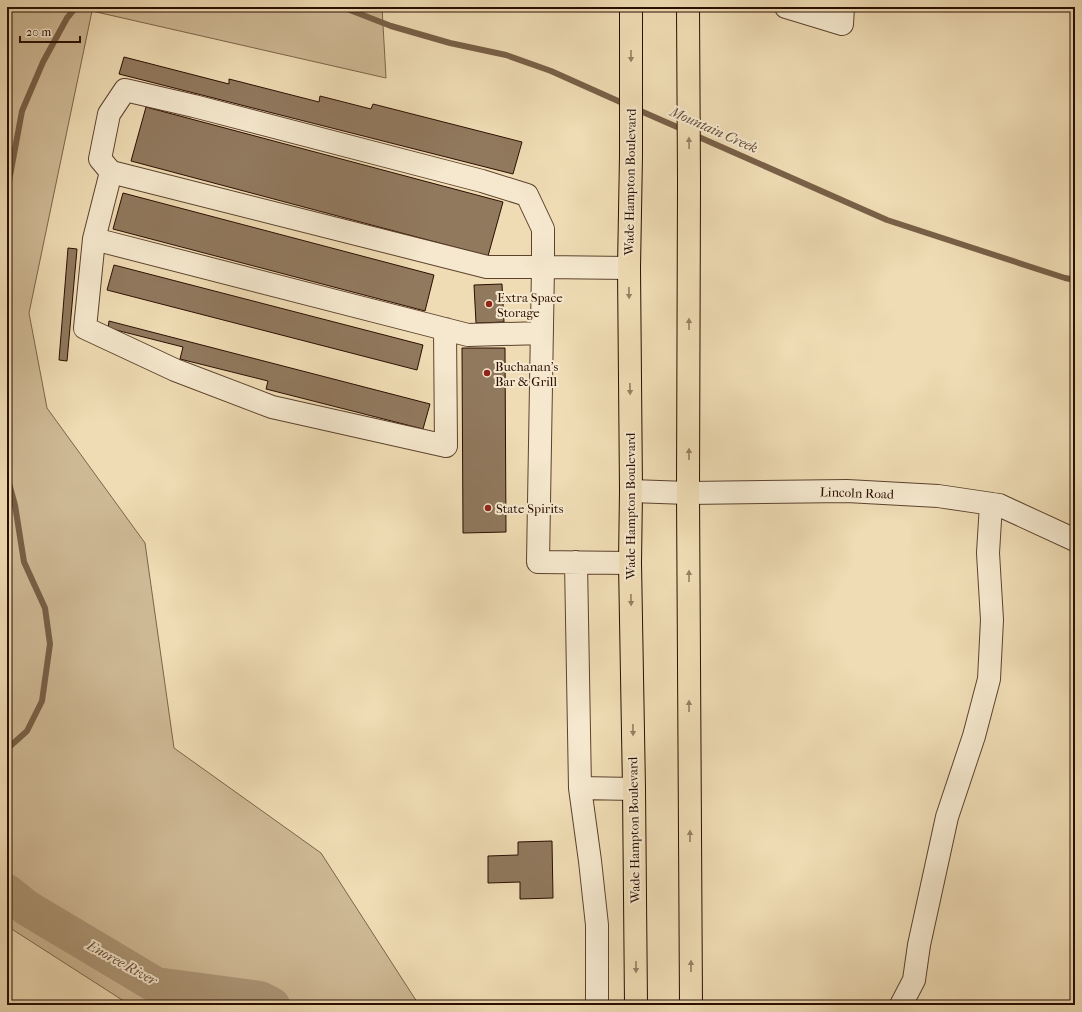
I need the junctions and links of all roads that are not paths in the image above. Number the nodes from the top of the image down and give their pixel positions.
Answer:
1 (688, 7) edge
2 (786, 7) edge
3 (843, 7) edge
4 (631, 12) edge
5 (111, 172) junction
6 (94, 239) junction
7 (543, 267) junction
8 (629, 268) junction
9 (445, 329) junction
10 (542, 333) junction
11 (631, 491) junction
12 (688, 493) junction
13 (991, 504) junction
14 (1075, 540) edge
15 (576, 562) junction
16 (630, 562) junction
17 (580, 788) junction
18 (634, 789) junction
19 (597, 1005) edge
20 (636, 1005) edge
21 (691, 1005) edge
22 (901, 1005) edge

12 -> 1 main road
2 - 3 street
4 -> 8 main road, Wade Hampton Boulevard
5 - 6 street
5 - 7 street
5 - 7 street
6 - 9 street
6 - 9 street
7 - 8 street
7 - 10 street
8 -> 11 main road, Wade Hampton Boulevard
9 - 10 street
10 - 15 street
11 - 12 street, Lincoln Road
11 - 16 main road, Wade Hampton Boulevard
12 - 13 street, Lincoln Road
21 -> 12 main road
13 - 14 street, Lincoln Road
13 - 22 street
15 - 16 street
15 - 17 street
16 -> 18 main road, Wade Hampton Boulevard
17 - 18 street
17 - 19 street
18 -> 20 main road, Wade Hampton Boulevard

